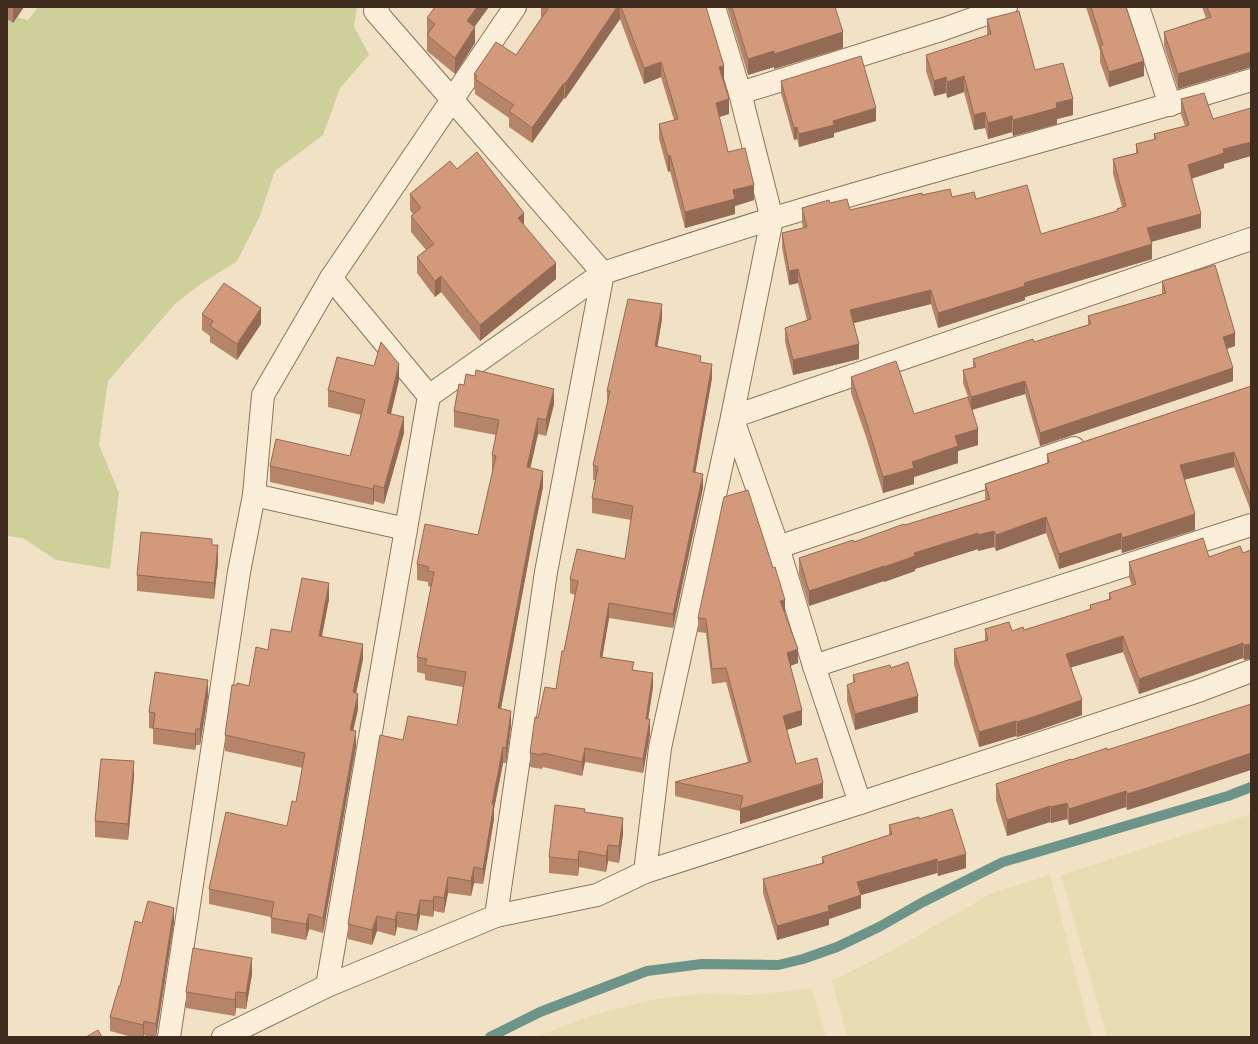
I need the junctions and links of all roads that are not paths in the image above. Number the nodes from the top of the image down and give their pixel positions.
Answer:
1 (378, 7) edge
2 (515, 7) edge
3 (714, 7) edge
4 (1006, 7) edge
5 (1138, 7) edge
6 (1251, 80) edge
7 (740, 93) junction
8 (452, 99) junction
9 (1170, 105) junction
10 (772, 219) junction
11 (1251, 239) edge
12 (603, 273) junction
13 (331, 278) junction
14 (429, 396) junction
15 (732, 417) junction
16 (1093, 441) edge
17 (254, 496) junction
18 (1251, 525) edge
19 (406, 529) junction
20 (778, 547) junction
21 (814, 666) junction
22 (1251, 671) edge
23 (860, 803) junction
24 (644, 872) junction
25 (496, 916) junction
26 (327, 986) junction
27 (169, 1037) edge
28 (223, 1037) edge

1 - 8 street
2 - 8 street
3 - 7 street
4 - 7 street
5 - 9 street
6 - 9 street
7 - 10 street
8 - 12 street
8 - 13 street
9 - 10 street
10 - 12 street
10 - 15 street
11 - 15 street
12 - 14 street
12 - 25 street
13 - 14 street
13 - 17 street
14 - 19 street
15 - 20 street
15 - 24 street
16 - 20 street
17 - 19 street
17 - 27 street
18 - 21 street
19 - 26 street
20 - 21 street
21 - 23 street
22 - 23 street
23 - 24 street
24 - 25 street
25 - 26 street
26 - 28 street

